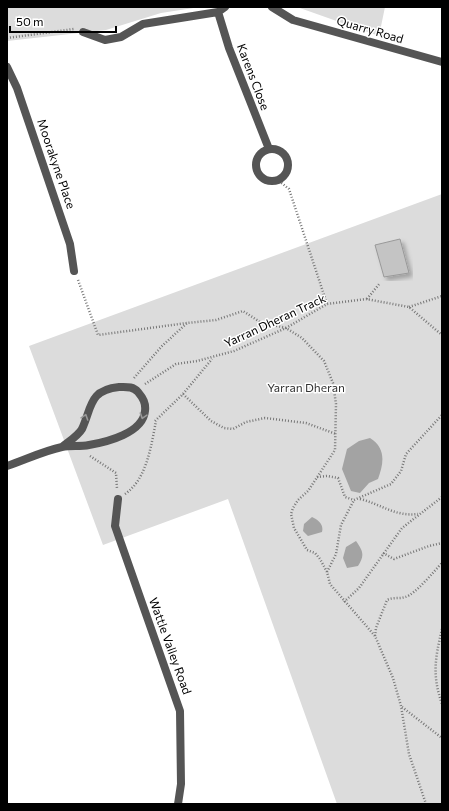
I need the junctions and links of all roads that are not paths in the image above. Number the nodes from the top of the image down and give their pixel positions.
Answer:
1 (272, 7) edge
2 (222, 10) edge
3 (83, 32) road end
4 (442, 62) edge
5 (7, 67) edge
6 (269, 149) junction
7 (74, 271) road end
8 (62, 447) junction
9 (7, 466) edge
10 (118, 499) road end
11 (178, 804) edge

1 - 4 street, Quarry Road
2 - 3 street
2 - 6 street, Karens Close
5 - 7 street, Moorakyne Place
6 - 6 street
8 -> 8 street
8 - 9 street
10 - 11 street, Wattle Valley Road

